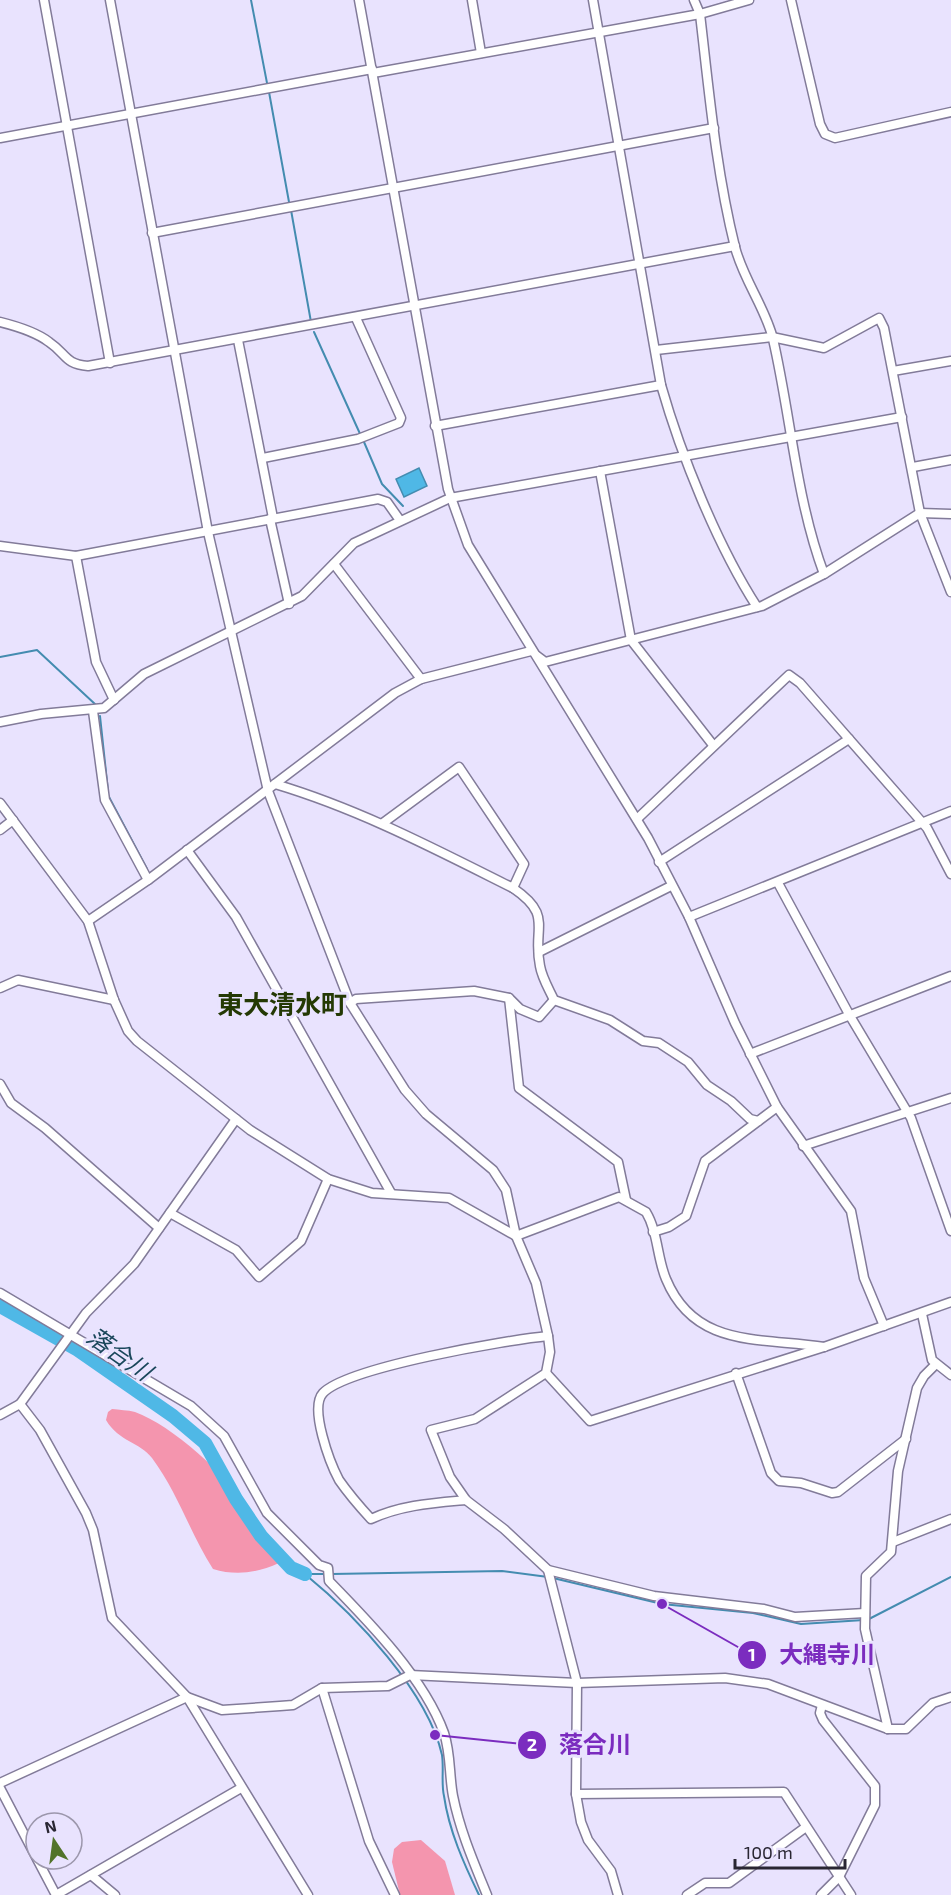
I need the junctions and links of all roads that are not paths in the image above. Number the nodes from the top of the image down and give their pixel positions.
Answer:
1 (44, 0) edge
2 (110, 0) edge
3 (359, 0) edge
4 (472, 0) edge
5 (593, 0) edge
6 (694, 0) edge
7 (749, 0) edge
8 (791, 0) edge
9 (700, 14) junction
10 (598, 31) junction
11 (481, 53) junction
12 (372, 71) junction
13 (129, 112) junction
14 (951, 112) edge
15 (67, 126) junction
16 (714, 128) junction
17 (0, 138) edge
18 (618, 145) junction
19 (393, 187) junction
20 (152, 233) junction
21 (735, 246) junction
22 (640, 265) junction
23 (414, 306) junction
24 (356, 318) junction
25 (0, 322) edge
26 (772, 337) junction
27 (238, 340) junction
28 (656, 350) junction
29 (174, 351) junction
30 (951, 361) edge
31 (110, 363) junction
32 (893, 371) junction
33 (661, 385) junction
34 (902, 417) junction
35 (435, 426) junction
36 (789, 435) junction
37 (686, 456) junction
38 (263, 458) junction
39 (951, 460) edge
40 (913, 467) junction
41 (600, 471) junction
42 (450, 498) junction
43 (920, 513) junction
44 (951, 514) edge
45 (272, 519) junction
46 (399, 519) junction
47 (208, 532) junction
48 (0, 546) edge
49 (76, 556) junction
50 (334, 564) junction
51 (824, 574) junction
52 (951, 592) edge
53 (289, 604) junction
54 (757, 607) junction
55 (229, 633) junction
56 (632, 640) junction
57 (531, 651) junction
58 (421, 679) junction
59 (114, 700) junction
60 (93, 711) junction
61 (0, 722) edge
62 (849, 739) junction
63 (713, 745) junction
64 (271, 788) junction
65 (0, 803) edge
66 (951, 811) edge
67 (636, 819) junction
68 (12, 820) junction
69 (383, 824) junction
70 (923, 824) junction
71 (0, 830) edge
72 (187, 850) junction
73 (659, 862) junction
74 (951, 874) edge
75 (148, 880) junction
76 (778, 883) junction
77 (671, 886) junction
78 (513, 888) junction
79 (689, 917) junction
80 (88, 921) junction
81 (540, 952) junction
82 (951, 976) edge
83 (0, 988) edge
84 (509, 998) junction
85 (114, 1000) junction
86 (554, 1000) junction
87 (350, 1003) junction
88 (850, 1016) junction
89 (750, 1054) junction
90 (0, 1084) edge
91 (951, 1098) edge
92 (777, 1107) junction
93 (907, 1112) junction
94 (236, 1119) junction
95 (758, 1120) junction
96 (803, 1146) junction
97 (328, 1179) junction
98 (391, 1193) junction
99 (626, 1200) junction
100 (170, 1213) junction
101 (159, 1228) junction
102 (951, 1231) edge
103 (653, 1232) junction
104 (516, 1236) junction
105 (0, 1293) edge
106 (951, 1302) edge
107 (922, 1314) junction
108 (884, 1326) junction
109 (71, 1335) junction
110 (548, 1336) junction
111 (824, 1347) junction
112 (936, 1364) junction
113 (546, 1372) junction
114 (736, 1373) junction
115 (951, 1375) edge
116 (20, 1404) junction
117 (0, 1414) edge
118 (906, 1439) junction
119 (466, 1500) junction
120 (951, 1519) edge
121 (893, 1542) junction
122 (550, 1575) junction
123 (865, 1617) junction
124 (410, 1675) junction
125 (577, 1683) junction
126 (322, 1688) junction
127 (188, 1697) junction
128 (951, 1698) edge
129 (822, 1705) junction
130 (888, 1729) junction
131 (0, 1783) edge
132 (0, 1788) edge
133 (241, 1788) junction
134 (576, 1794) junction
135 (806, 1827) junction
136 (24, 1833) edge
137 (44, 1871) edge
138 (91, 1875) junction
139 (839, 1878) junction
140 (56, 1895) edge
141 (115, 1895) edge
142 (308, 1895) edge
143 (395, 1895) edge
144 (487, 1895) edge
145 (618, 1895) edge
146 (687, 1895) edge
147 (821, 1895) edge
148 (851, 1895) edge

1 - 15 street
2 - 13 street
3 - 12 street
4 - 11 street
5 - 10 street
6 - 9 street
7 - 9 street
8 - 14 street
9 - 10 street
9 - 16 street
10 - 11 street
10 - 18 street
11 - 12 street
12 - 13 street
12 - 19 street
13 - 15 street
13 - 20 street
15 - 17 street
15 - 31 street
16 - 18 street
16 - 21 street
18 - 19 street
18 - 22 street
19 - 20 street
19 - 23 street
20 - 29 street
21 - 22 street
21 - 26 street
22 - 23 street
22 - 28 street
23 - 24 street
23 - 35 street
24 - 27 street
24 - 38 street
25 - 31 street
26 - 28 street
26 - 32 street
26 - 36 street
27 - 29 street
27 - 38 street
28 - 33 street
29 - 31 street
29 - 47 street
30 - 32 street
32 - 34 street
33 - 35 street
33 - 37 street
34 - 36 street
34 - 40 street
35 - 42 street
36 - 37 street
36 - 51 street
37 - 41 street
37 - 54 street
38 - 45 street
39 - 40 street
40 - 43 street
41 - 42 street
41 - 56 street
42 - 46 street
42 - 57 street
43 - 44 street
43 - 51 street
43 - 52 street
45 - 46 street
45 - 47 street
45 - 53 street
46 - 50 street
47 - 49 street
47 - 55 street
48 - 49 street
49 - 59 street
50 - 53 street
50 - 58 street
51 - 54 street
53 - 55 street
54 - 56 street
55 - 59 street
55 - 64 street
56 - 57 street
56 - 63 street
57 - 58 street
57 - 67 street
58 - 64 street
59 - 60 street
60 - 61 street
60 - 75 street
62 - 63 street
62 - 70 street
62 - 73 street
63 - 67 street
64 - 69 street
64 - 72 street
64 - 87 street
65 - 68 street
66 - 70 street
67 - 73 street
68 - 71 street
68 - 80 street
69 - 78 street
69 - 78 street
70 - 74 street
70 - 76 street
72 - 75 street
72 - 98 street
73 - 77 street
75 - 80 street
76 - 79 street
76 - 88 street
77 - 79 street
77 - 81 street
78 - 81 street
79 - 89 street
80 - 85 street
81 - 86 street
82 - 88 street
83 - 85 street
84 - 86 street
84 - 87 street
84 - 99 street
85 - 94 street
86 - 95 street
87 - 104 street
88 - 89 street
88 - 93 street
89 - 92 street
90 - 101 street
91 - 93 street
92 - 95 street
92 - 96 street
93 - 96 street
93 - 102 street
94 - 97 street
94 - 100 street
95 - 103 street
96 - 108 street
97 - 98 street
97 - 100 street
98 - 104 street
99 - 103 street
99 - 104 street
100 - 101 street
101 - 109 street
103 - 111 street
104 - 110 street
105 - 109 street
106 - 107 street
107 - 108 street
107 - 112 street
108 - 111 street
109 - 116 street
109 - 124 street
110 - 113 street
110 - 119 street
111 - 114 street
112 - 115 street
112 - 118 street
113 - 114 street
113 - 119 street
114 - 118 street
116 - 117 street
116 - 127 street
118 - 121 street
119 - 122 street
120 - 121 street
121 - 123 street
122 - 123 street
122 - 125 street
123 - 130 street
124 - 125 street
124 - 126 street
124 - 144 street
125 - 129 street
125 - 134 street
126 - 127 street
126 - 143 street
127 - 131 street
127 - 133 street
128 - 130 street
129 - 130 street
129 - 139 street
132 - 136 street
133 - 138 street
133 - 142 street
134 - 135 street
134 - 145 street
135 - 139 street
135 - 146 street
137 - 140 street
138 - 140 street
138 - 141 street
139 - 147 street
139 - 148 street

